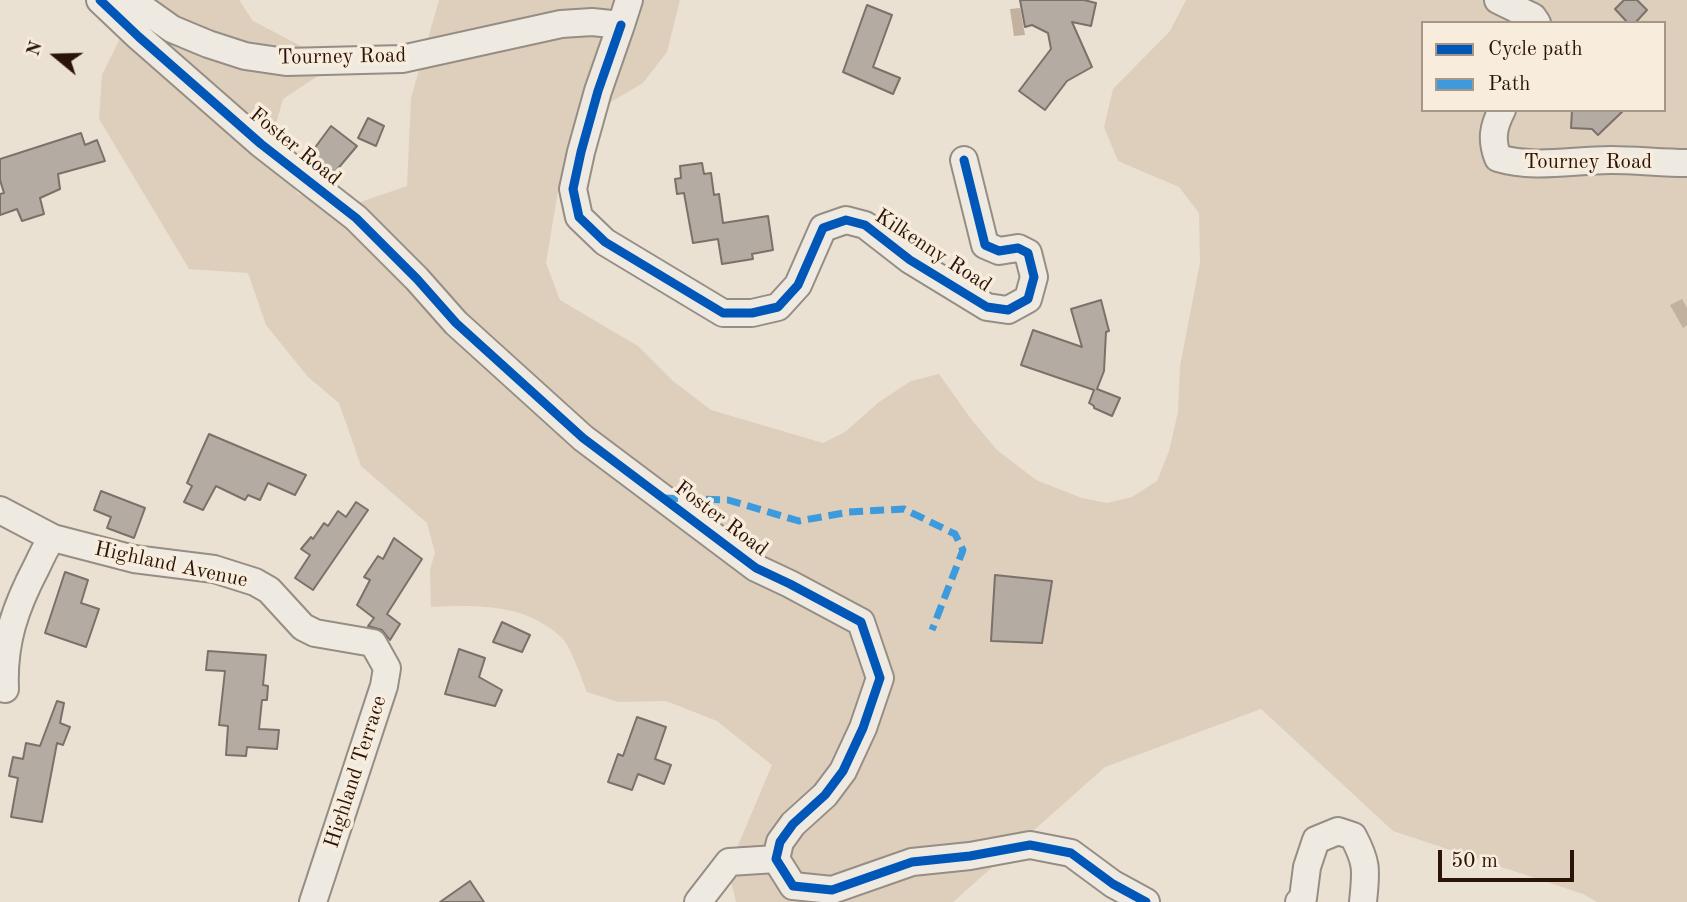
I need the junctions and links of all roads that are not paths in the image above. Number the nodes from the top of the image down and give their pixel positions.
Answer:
1 (100, 0) edge
2 (131, 0) edge
3 (1498, 0) edge
4 (625, 12) edge
5 (1536, 21) edge
6 (1501, 112) edge
7 (964, 160) dead end
8 (1687, 163) edge
9 (0, 510) edge
10 (54, 538) junction
11 (373, 643) joint
12 (5, 690) dead end
13 (776, 859) junction
14 (313, 902) edge
15 (698, 902) edge
16 (1146, 902) edge
17 (1299, 902) edge
18 (1363, 902) edge

1 - 13 street, Foster Road
2 - 4 street, Tourney Road
3 - 5 street
4 - 7 street, Kilkenny Road
6 - 8 street, Tourney Road
9 - 10 street, Highland Avenue
10 - 11 street, Highland Avenue
10 - 12 street
11 - 14 street, Highland Terrace
13 - 15 street
13 - 16 street
17 - 18 street

